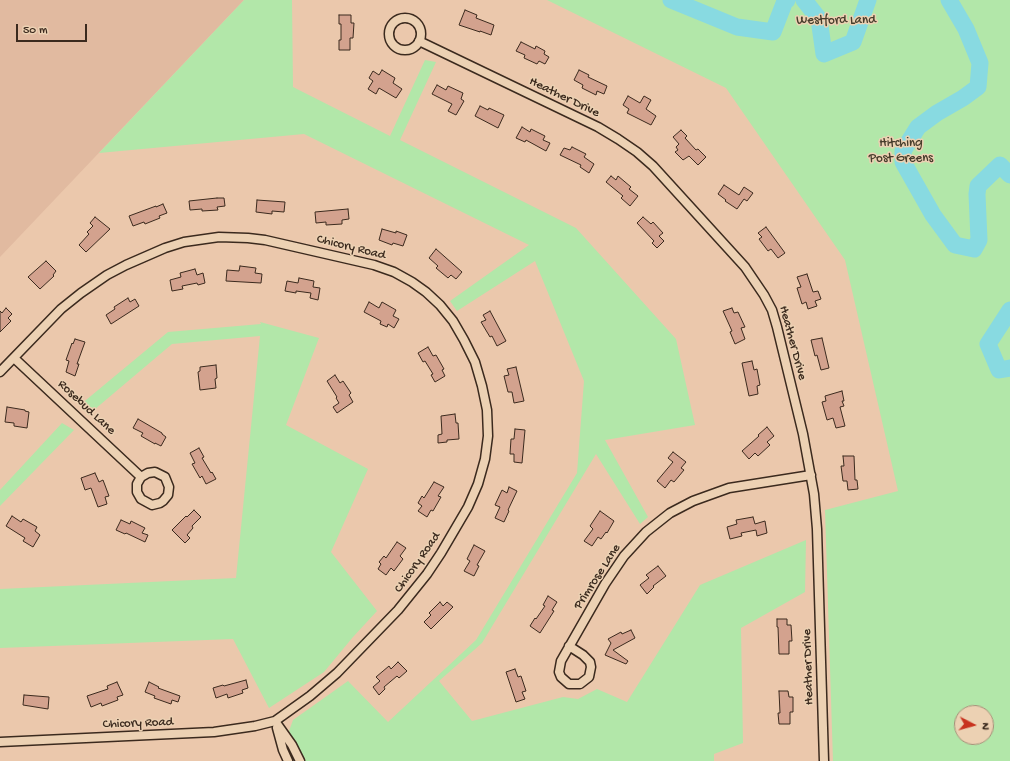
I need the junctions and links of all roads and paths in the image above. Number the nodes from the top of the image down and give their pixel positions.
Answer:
1 (420, 41) junction
2 (14, 358) junction
3 (0, 372) edge
4 (811, 475) junction
5 (142, 477) junction
6 (569, 646) junction
7 (275, 721) junction
8 (0, 742) edge
9 (288, 761) edge
10 (300, 761) edge
11 (824, 761) edge

1 - 1 street
1 - 4 street, Heather Drive
2 - 3 street, Chicory Road
2 - 5 street, Rosebud Lane
2 - 7 street, Chicory Road
4 - 6 street, Primrose Lane
4 - 11 street, Heather Drive
5 - 5 street
6 - 6 street, Primrose Lane
7 - 8 street, Chicory Road
7 - 9 street
7 - 10 street

